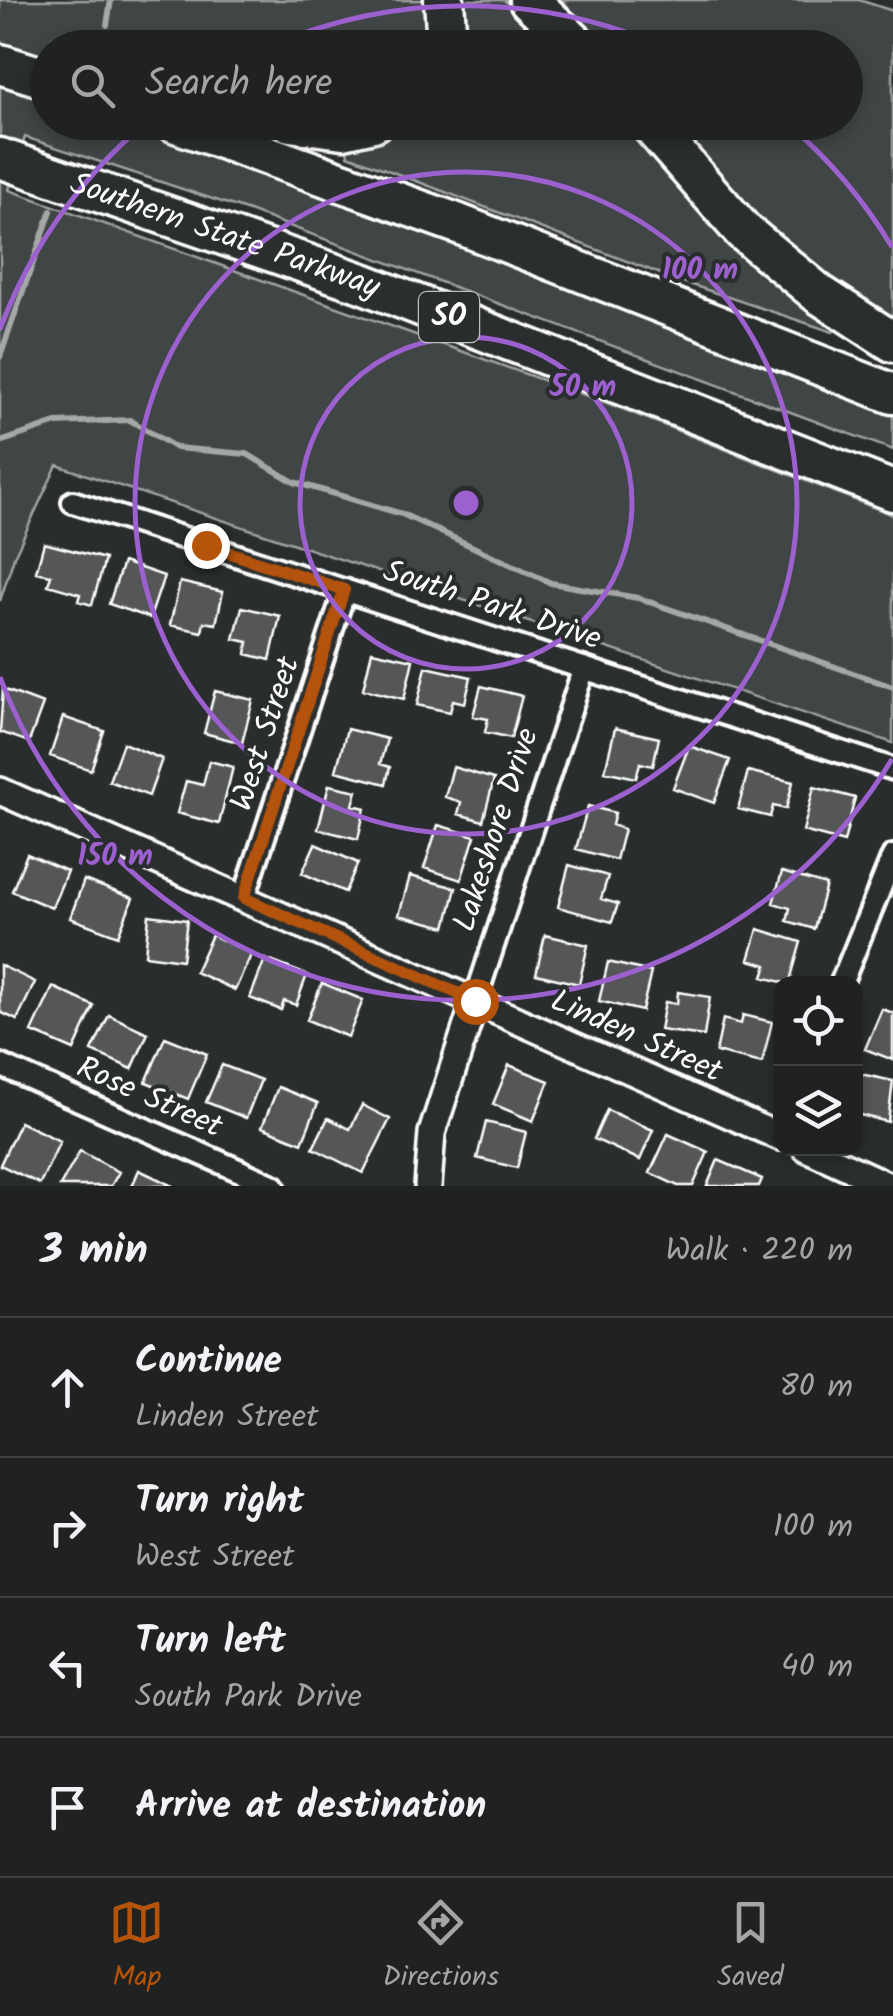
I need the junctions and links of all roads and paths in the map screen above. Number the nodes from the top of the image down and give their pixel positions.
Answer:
1 (444, 0) edge
2 (529, 0) edge
3 (446, 30) edge
4 (561, 30) edge
5 (0, 42) edge
6 (30, 48) edge
7 (0, 64) edge
8 (30, 73) edge
9 (224, 140) edge
10 (664, 140) edge
11 (0, 158) edge
12 (893, 342) edge
13 (893, 394) edge
14 (893, 491) edge
15 (73, 502) dead end
16 (344, 590) junction
17 (584, 668) junction
18 (893, 769) edge
19 (0, 791) edge
20 (893, 856) edge
21 (244, 898) junction
22 (844, 976) edge
23 (475, 1001) junction
24 (0, 1064) edge
25 (773, 1133) edge
26 (823, 1156) edge
27 (274, 1186) edge
28 (428, 1186) edge
29 (889, 1186) edge

1 - 3 highway
2 - 4 highway
5 - 6 highway
7 - 8 highway
9 - 13 highway
10 - 12 highway
11 - 14 highway, Southern State Parkway / SO
15 - 16 street, South Park Drive
16 - 17 street, South Park Drive
16 - 21 street, West Street
17 - 18 street, South Park Drive
17 - 23 street, Lakeshore Drive
19 - 21 street, Linden Street
20 - 22 street
21 - 23 street, Linden Street
23 - 25 street, Linden Street
23 - 28 street, Lakeshore Drive
24 - 27 street, Rose Street
26 - 29 street

